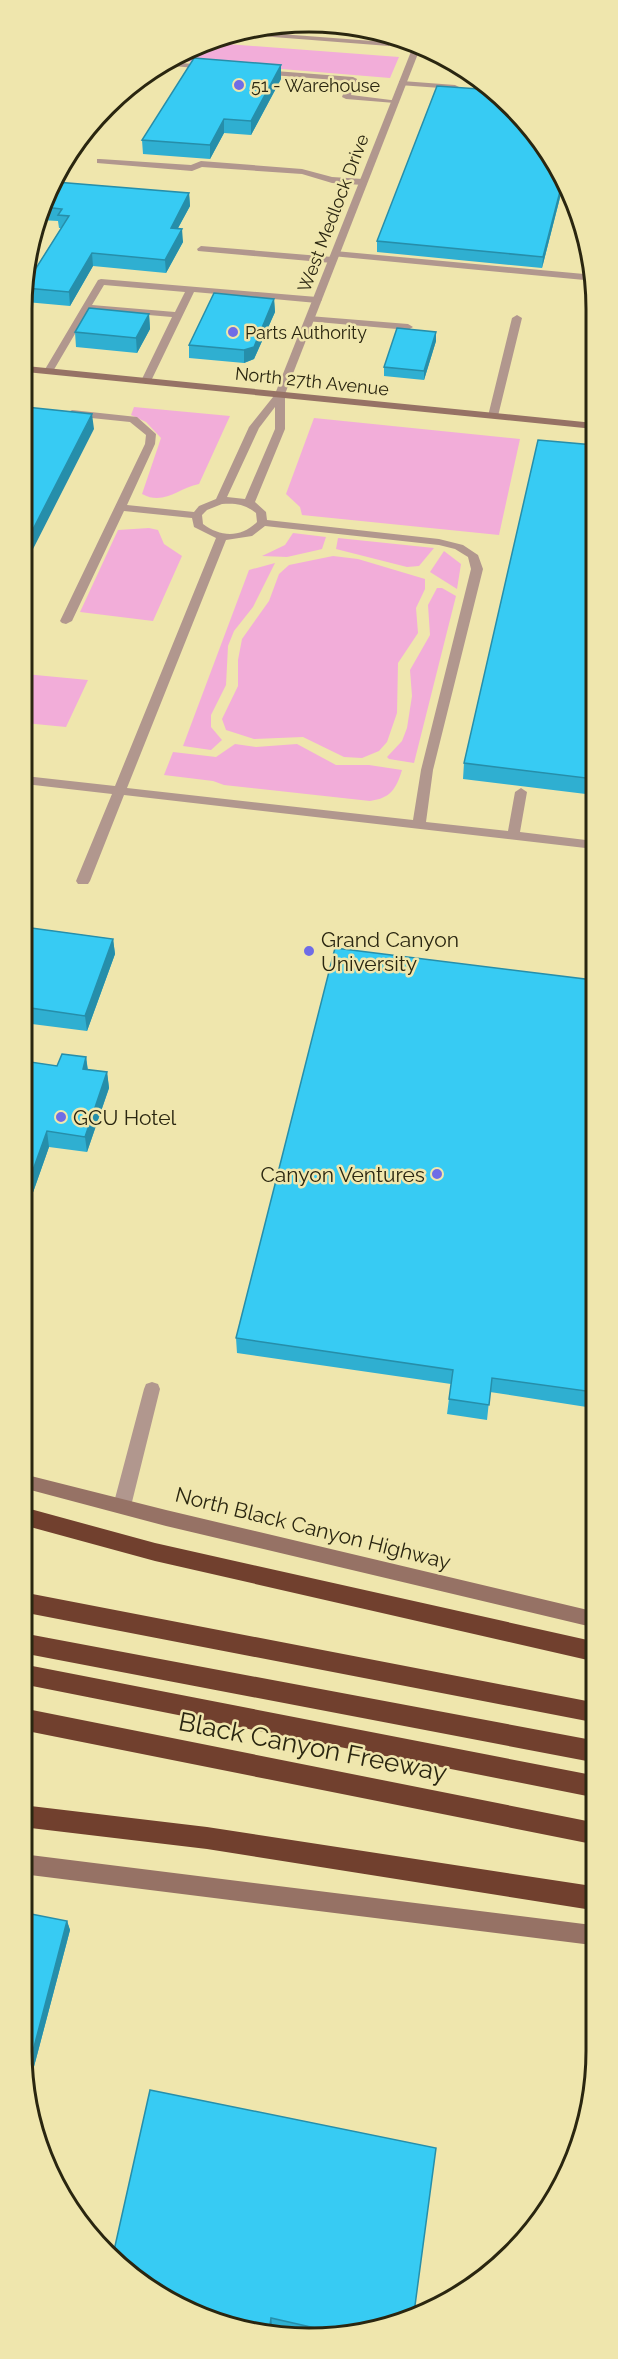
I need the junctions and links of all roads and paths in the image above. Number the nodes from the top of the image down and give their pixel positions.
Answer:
1 (266, 35) edge
2 (388, 43) edge
3 (414, 53) edge
4 (177, 65) edge
5 (222, 69) edge
6 (258, 71) edge
7 (402, 83) junction
8 (460, 88) edge
9 (395, 101) junction
10 (100, 161) dead end
11 (363, 182) junction
12 (201, 249) dead end
13 (334, 257) junction
14 (584, 277) edge
15 (191, 289) junction
16 (317, 300) junction
17 (86, 307) junction
18 (178, 315) junction
19 (517, 318) dead end
20 (309, 319) junction
21 (408, 327) edge
22 (32, 370) edge
23 (49, 371) junction
24 (146, 381) junction
25 (280, 394) junction
26 (62, 412) edge
27 (492, 416) junction
28 (586, 425) edge
29 (220, 501) junction
30 (249, 503) junction
31 (120, 507) junction
32 (197, 514) junction
33 (262, 523) junction
34 (222, 536) junction
35 (66, 621) dead end
36 (32, 781) edge
37 (119, 789) junction
38 (521, 792) edge
39 (419, 825) junction
40 (513, 836) junction
41 (586, 843) edge
42 (83, 881) dead end
43 (152, 1389) dead end
44 (32, 1483) edge
45 (122, 1506) junction
46 (32, 1518) edge
47 (32, 1604) edge
48 (586, 1618) edge
49 (32, 1645) edge
50 (586, 1650) edge
51 (32, 1676) edge
52 (586, 1711) edge
53 (32, 1721) edge
54 (586, 1750) edge
55 (586, 1785) edge
56 (32, 1817) edge
57 (586, 1832) edge
58 (32, 1865) edge
59 (586, 1897) edge
60 (586, 1934) edge

1 - 2 street
3 - 7 street, West Medlock Drive
4 - 5 street
6 - 9 street
7 - 8 street
7 - 9 street, West Medlock Drive
9 - 11 street, West Medlock Drive
10 - 11 street
11 - 13 street, West Medlock Drive
12 - 13 street
13 - 14 street
13 - 16 street, West Medlock Drive
15 - 16 street
15 - 17 street
15 - 18 street
16 - 20 street, West Medlock Drive
17 - 18 street
17 - 23 street
18 - 24 street
19 - 27 street
20 - 21 street
20 - 25 street, West Medlock Drive
22 - 23 main road, North 27th Avenue
23 - 24 main road, North 27th Avenue
24 - 25 main road, North 27th Avenue
25 - 27 main road, North 27th Avenue
25 - 29 street
25 - 30 street
26 - 31 street
27 - 28 main road, North 27th Avenue
29 - 30 street
29 - 32 street
30 - 33 street
31 - 32 street
31 - 35 street
32 - 34 street
33 - 34 street
33 - 39 street
34 - 37 street
36 - 37 street
37 - 39 street
37 - 42 street
38 - 40 street
39 - 40 street
40 - 41 street
43 - 45 street
44 - 45 main road, North Black Canyon Highway
45 - 48 main road, North Black Canyon Highway
46 - 50 highway
47 - 52 highway
49 - 54 highway
51 - 55 highway
53 - 57 highway, Black Canyon Freeway
56 - 59 highway
58 - 60 main road

